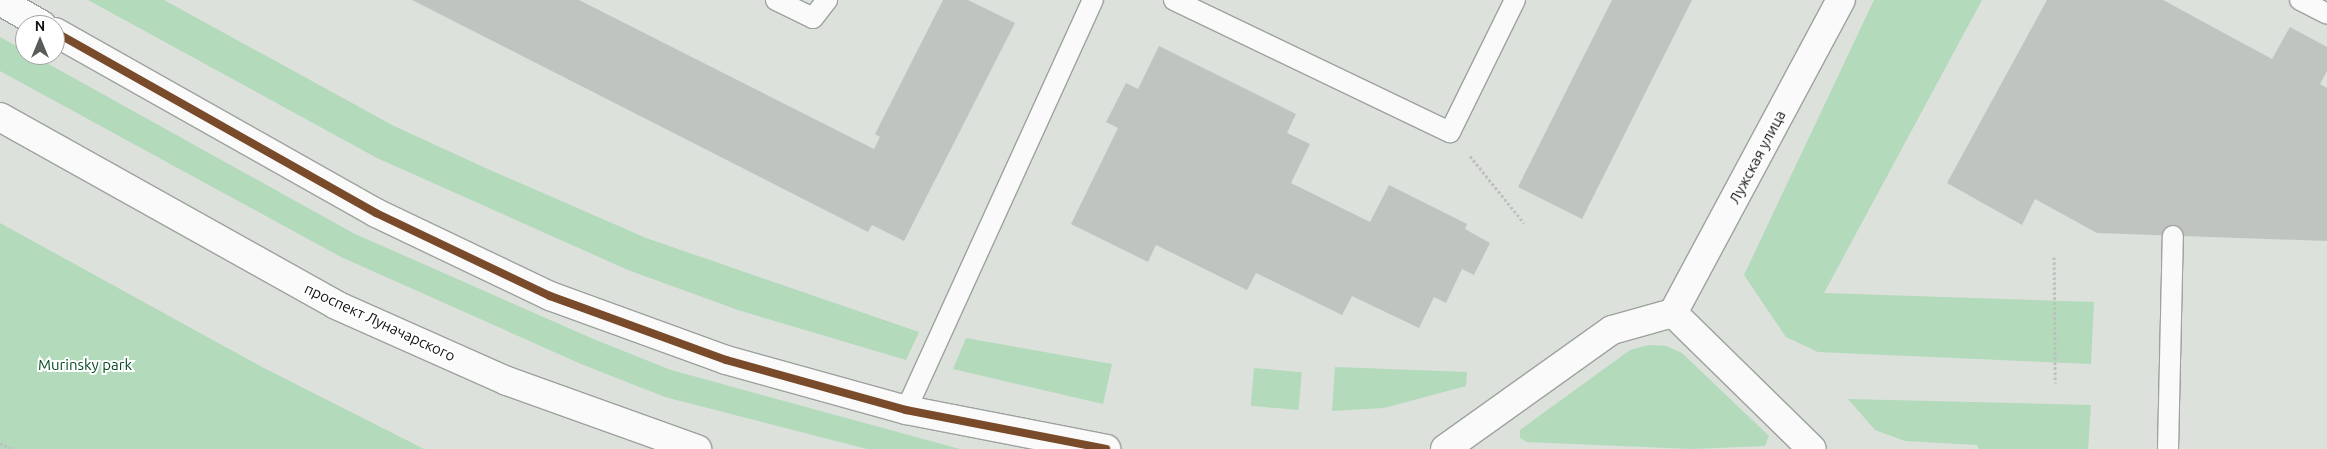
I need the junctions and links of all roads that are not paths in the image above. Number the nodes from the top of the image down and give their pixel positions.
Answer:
1 (776, 0) edge
2 (828, 0) edge
3 (1093, 0) edge
4 (1174, 0) edge
5 (1515, 0) edge
6 (1841, 0) edge
7 (2300, 0) edge
8 (0, 1) edge
9 (2327, 14) edge
10 (24, 15) edge
11 (65, 38) edge
12 (0, 117) edge
13 (2173, 236) dead end
14 (1674, 313) junction
15 (906, 410) junction
16 (697, 449) edge
17 (1106, 449) edge
18 (1445, 449) edge
19 (1812, 449) edge
20 (2168, 449) edge

1 - 2 lane
3 - 15 lane
4 - 5 lane
6 - 14 main road, Лужская улица
7 - 9 lane
8 - 10 main road
11 - 15 main road
12 - 16 main road, проспект Луначарского
13 - 20 lane
14 - 18 main road
14 - 19 main road
15 - 17 main road

